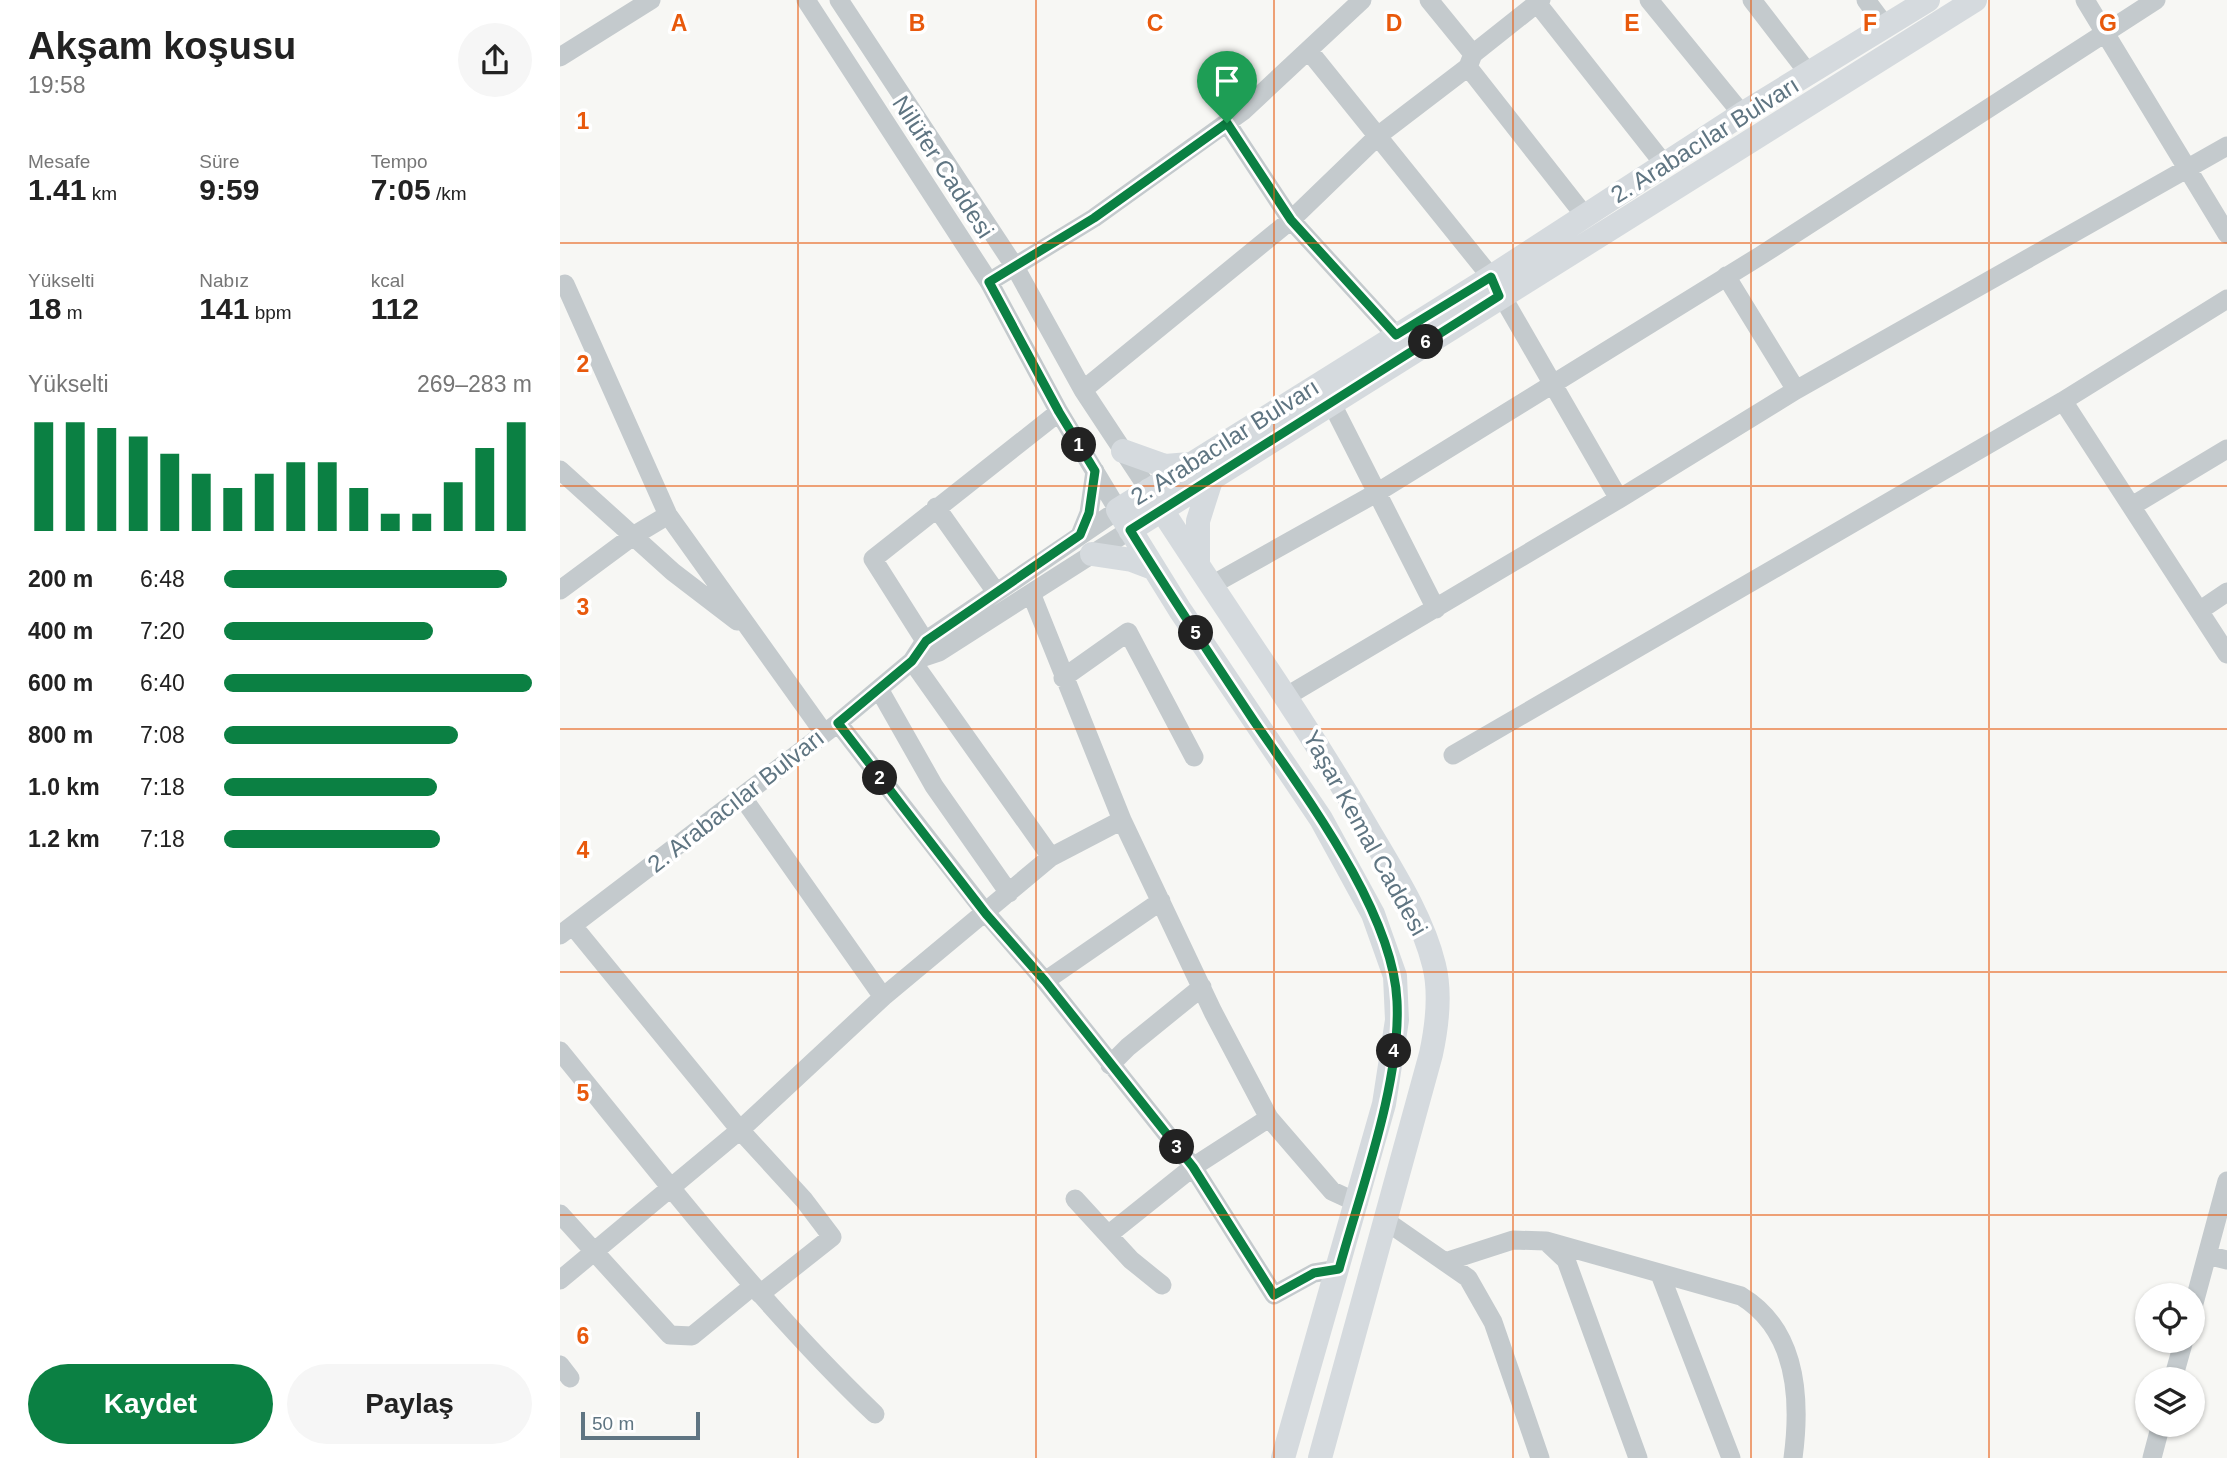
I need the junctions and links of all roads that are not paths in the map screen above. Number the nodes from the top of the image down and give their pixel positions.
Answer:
1 (651, 0) edge
2 (806, 0) edge
3 (839, 0) edge
4 (1362, 0) edge
5 (1429, 0) edge
6 (1649, 0) edge
7 (1752, 0) edge
8 (1866, 0) edge
9 (1928, 0) edge
10 (1975, 0) edge
11 (2085, 0) edge
12 (2156, 0) edge
13 (1539, 1) edge
14 (1886, 27) junction
15 (2105, 31) junction
16 (1309, 51) junction
17 (560, 57) edge
18 (1470, 61) junction
19 (1809, 74) junction
20 (1742, 114) junction
21 (1227, 123) junction
22 (1379, 135) junction
23 (2227, 146) edge
24 (1664, 164) junction
25 (2188, 170) junction
26 (1585, 216) junction
27 (1291, 220) junction
28 (2227, 234) edge
29 (1015, 267) junction
30 (1726, 276) junction
31 (989, 282) junction
32 (565, 284) dead end
33 (1495, 286) junction
34 (2227, 299) edge
35 (1396, 335) junction
36 (1550, 384) junction
37 (1083, 390) junction
38 (1796, 390) junction
39 (2063, 401) junction
40 (1334, 408) dead end
41 (1059, 412) junction
42 (2227, 449) edge
43 (1123, 451) junction
44 (1191, 464) junction
45 (560, 470) edge
46 (1095, 471) junction
47 (1211, 480) junction
48 (1377, 492) junction
49 (1619, 499) junction
50 (1155, 501) junction
51 (2132, 506) junction
52 (936, 507) junction
53 (668, 515) junction
54 (1124, 520) junction
55 (633, 536) junction
56 (1086, 545) junction
57 (1153, 568) junction
58 (1204, 578) junction
59 (560, 590) edge
60 (996, 592) junction
61 (2227, 592) edge
62 (1031, 593) junction
63 (1436, 609) junction
64 (2199, 611) junction
65 (754, 635) junction
66 (926, 641) junction
67 (2227, 654) edge
68 (912, 661) junction
69 (1063, 678) junction
70 (879, 689) junction
71 (1287, 696) junction
72 (831, 728) junction
73 (1453, 755) dead end
74 (1194, 757) dead end
75 (743, 798) junction
76 (1122, 820) junction
77 (1051, 857) junction
78 (1009, 893) junction
79 (1161, 901) junction
80 (986, 914) junction
81 (567, 931) edge
82 (1045, 981) junction
83 (1202, 987) junction
84 (883, 997) junction
85 (560, 1051) edge
86 (1110, 1065) junction
87 (1269, 1118) junction
88 (740, 1130) junction
89 (1193, 1167) junction
90 (2227, 1181) edge
91 (671, 1187) junction
92 (1075, 1199) dead end
93 (1358, 1203) junction
94 (560, 1214) edge
95 (1387, 1222) junction
96 (1108, 1235) junction
97 (1546, 1241) junction
98 (593, 1254) junction
99 (2207, 1255) junction
100 (2227, 1260) edge
101 (1445, 1262) junction
102 (1339, 1269) junction
103 (1660, 1274) junction
104 (560, 1280) edge
105 (2199, 1283) edge
106 (1161, 1285) dead end
107 (757, 1290) junction
108 (875, 1414) dead end
109 (2158, 1437) edge
110 (1283, 1458) edge
111 (1320, 1458) edge
112 (1540, 1458) edge
113 (1638, 1458) edge
114 (1731, 1458) edge
115 (1793, 1458) edge
116 (2152, 1458) edge

1 - 17 street
2 - 31 street, Nilüfer Caddesi
3 - 29 street
4 - 16 street
5 - 18 street
6 - 20 street
7 - 19 street
8 - 14 street
9 - 14 main road, 2. Arabacılar Bulvarı
10 - 33 main road
11 - 15 street
12 - 15 street
13 - 18 street
13 - 24 street
14 - 19 main road, 2. Arabacılar Bulvarı
15 - 25 street
15 - 30 street
16 - 21 street
16 - 22 street
18 - 22 street
18 - 26 street
19 - 20 main road, 2. Arabacılar Bulvarı
20 - 24 main road, 2. Arabacılar Bulvarı
21 - 27 street
21 - 29 street
22 - 27 street
22 - 33 street
23 - 25 street
24 - 26 main road, 2. Arabacılar Bulvarı
25 - 28 street
25 - 38 street
26 - 33 main road, 2. Arabacılar Bulvarı
27 - 35 street
27 - 37 street
29 - 31 street
29 - 37 street
30 - 36 street
30 - 38 street
31 - 41 street, Nilüfer Caddesi
32 - 53 street
33 - 35 main road, 2. Arabacılar Bulvarı
33 - 36 street
33 - 47 main road
34 - 39 street
35 - 44 main road, 2. Arabacılar Bulvarı
36 - 48 street
36 - 49 street
37 - 43 street
38 - 49 street
39 - 51 street
39 - 73 street
40 - 48 street
41 - 46 street, Nilüfer Caddesi
41 - 52 street
42 - 51 street
43 - 44 main road
43 - 50 street
44 - 50 main road, 2. Arabacılar Bulvarı
45 - 55 street
46 - 54 street, Nilüfer Caddesi
46 - 56 street
47 - 50 main road
47 - 58 main road
48 - 58 street
48 - 63 street
49 - 63 street
50 - 54 main road, 2. Arabacılar Bulvarı
50 - 58 main road, Yaşar Kemal Caddesi
51 - 64 street
52 - 60 street
52 - 66 street
53 - 55 street
53 - 65 street
54 - 56 street, 2. Arabacılar Bulvarı
54 - 57 main road, Yaşar Kemal Caddesi
55 - 59 street
55 - 65 street
56 - 57 main road
56 - 60 street, 2. Arabacılar Bulvarı
56 - 62 street
57 - 93 main road, Yaşar Kemal Caddesi
58 - 71 main road, Yaşar Kemal Caddesi
60 - 66 street, 2. Arabacılar Bulvarı
61 - 64 street
62 - 68 street
62 - 69 street
63 - 71 street
64 - 67 street
65 - 72 street
66 - 68 street, 2. Arabacılar Bulvarı
68 - 70 street, 2. Arabacılar Bulvarı
68 - 77 street
69 - 74 street
69 - 76 street
70 - 72 street, 2. Arabacılar Bulvarı
70 - 78 street
71 - 95 main road, Yaşar Kemal Caddesi
72 - 75 street, 2. Arabacılar Bulvarı
72 - 80 street
75 - 81 street, 2. Arabacılar Bulvarı
75 - 84 street
76 - 77 street
76 - 79 street
77 - 78 street
78 - 80 street
79 - 82 street
79 - 83 street
80 - 82 street
80 - 84 street
81 - 88 street
82 - 86 street
83 - 86 street
83 - 87 street
84 - 88 street
85 - 91 street
86 - 89 street
87 - 89 street
87 - 93 street
88 - 91 street
88 - 107 street
89 - 96 street
89 - 102 street
90 - 99 street
91 - 98 street
91 - 107 street
92 - 96 street
93 - 102 main road, Yaşar Kemal Caddesi
94 - 98 street
95 - 101 street
95 - 111 main road, Yaşar Kemal Caddesi
96 - 106 street
97 - 101 street
97 - 103 street
97 - 113 street
98 - 104 street
98 - 107 street
99 - 100 street
99 - 105 street
101 - 112 street
102 - 110 main road, Yaşar Kemal Caddesi
103 - 114 street
103 - 115 street
107 - 108 street
109 - 116 street

